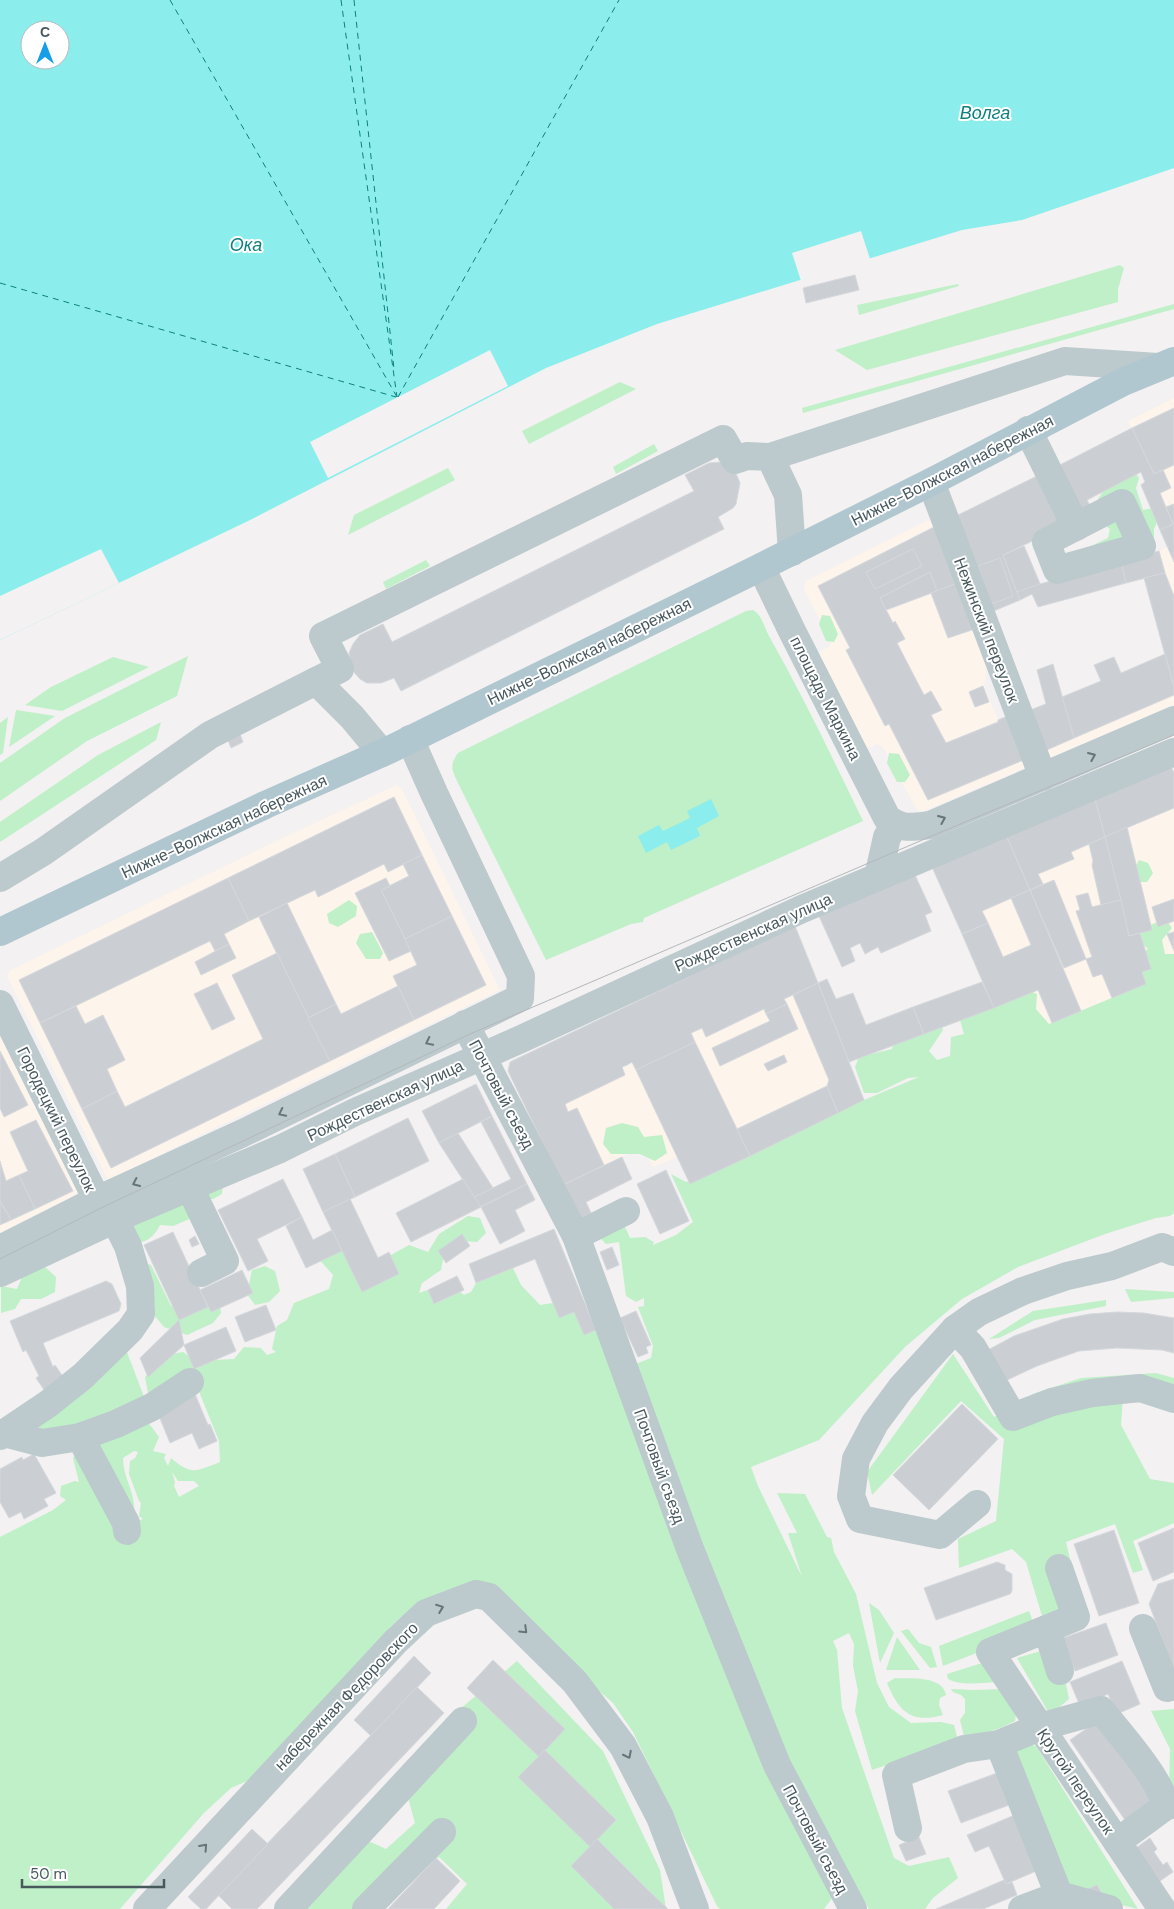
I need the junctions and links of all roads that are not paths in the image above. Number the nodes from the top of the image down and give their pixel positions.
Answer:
1 (1166, 364) edge
2 (1028, 430) junction
3 (770, 457) junction
4 (931, 482) junction
5 (1076, 527) dead end
6 (792, 552) junction
7 (761, 567) junction
8 (316, 681) junction
9 (1174, 720) edge
10 (410, 739) junction
11 (1174, 752) edge
12 (382, 753) junction
13 (1042, 777) junction
14 (896, 825) junction
15 (878, 877) junction
16 (0, 878) edge
17 (0, 932) edge
18 (0, 1004) edge
19 (465, 1024) junction
20 (482, 1056) junction
21 (178, 1163) junction
22 (190, 1188) junction
23 (104, 1209) junction
24 (626, 1211) dead end
25 (576, 1236) junction
26 (1170, 1246) edge
27 (0, 1249) edge
28 (0, 1273) edge
29 (201, 1273) dead end
30 (955, 1329) junction
31 (190, 1382) dead end
32 (1174, 1399) edge
33 (2, 1435) edge
34 (80, 1437) junction
35 (977, 1504) dead end
36 (127, 1531) dead end
37 (1059, 1568) dead end
38 (1143, 1628) dead end
39 (1047, 1629) junction
40 (1060, 1671) dead end
41 (1174, 1686) edge
42 (463, 1721) dead end
43 (1040, 1726) junction
44 (999, 1744) junction
45 (1170, 1805) edge
46 (908, 1828) dead end
47 (442, 1832) dead end
48 (1117, 1842) junction
49 (1059, 1895) junction
50 (147, 1909) edge
51 (288, 1909) edge
52 (366, 1909) edge
53 (695, 1909) edge
54 (853, 1909) edge
55 (1022, 1909) edge
56 (1109, 1909) edge
57 (1162, 1909) edge

1 - 2 main road, Нижне-Волжская набережная
1 - 3 street
2 - 4 main road, Нижне-Волжская набережная
2 - 5 street
3 - 6 street
3 - 8 street
4 - 6 main road, Нижне-Волжская набережная
4 - 13 street, Нежинский переулок
6 - 7 main road, Нижне-Волжская набережная
7 - 10 main road, Нижне-Волжская набережная
7 - 14 street, площадь Маркина
8 - 12 street
8 - 16 street
13 -> 9 street
10 - 12 main road, Нижне-Волжская набережная
10 - 19 street, Рождественская улица
11 - 15 street, Рождественская улица
12 - 17 main road, Нижне-Волжская набережная
14 -> 13 street
14 - 15 street
15 - 20 street, Рождественская улица
18 - 23 street, Городецкий переулок
19 - 20 street, Почтовый съезд
19 -> 21 street, Рождественская улица
20 - 22 street, Рождественская улица
20 - 25 street, Почтовый съезд
21 - 22 street
21 -> 23 street, Рождественская улица
22 - 23 street, Рождественская улица
22 - 29 street
23 - 27 street, Рождественская улица
23 - 28 street, Рождественская улица
23 - 33 street, Городецкий переулок
24 - 25 street
25 - 54 street, Почтовый съезд
26 - 30 street
30 - 32 street
30 - 35 street
31 - 34 street
33 - 34 street
34 - 36 street
37 - 39 street
38 - 41 street
39 - 40 street
39 - 43 street, Крутой переулок
42 - 51 street
43 - 44 street
43 - 45 street
43 - 48 street, Крутой переулок
44 - 46 street
44 - 49 street
45 - 48 street
47 - 52 street
48 - 57 street, Крутой переулок
49 - 55 street
49 - 56 street
50 -> 53 street, набережная Федоровского

